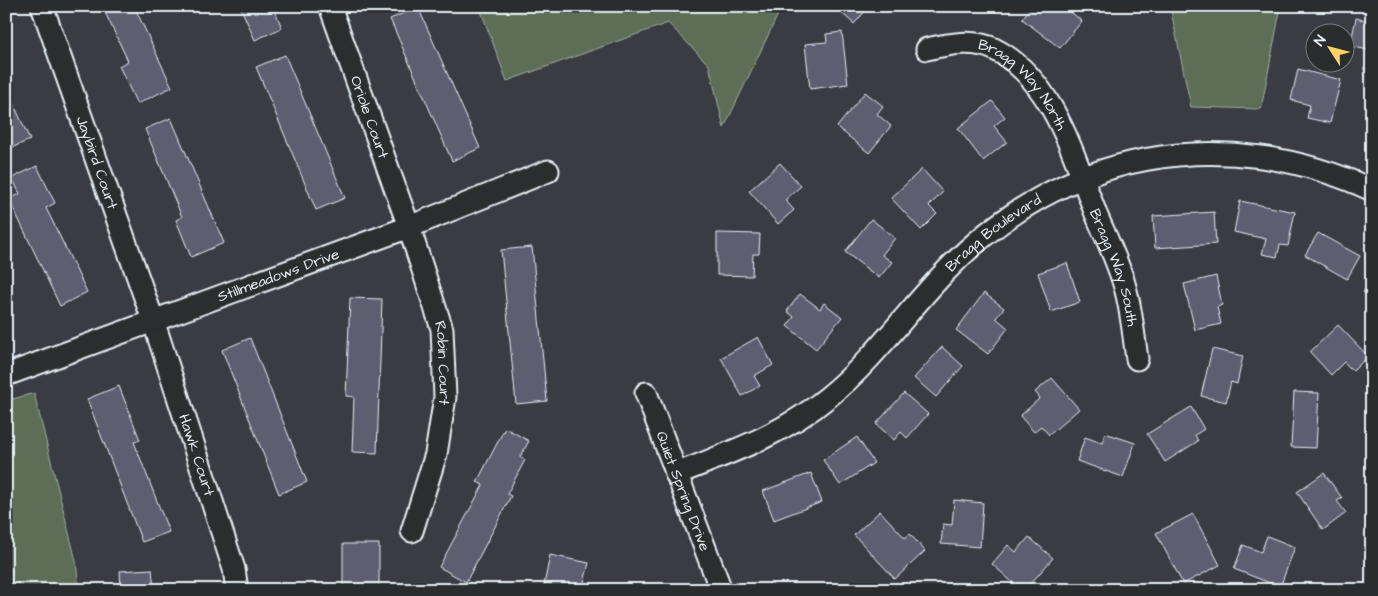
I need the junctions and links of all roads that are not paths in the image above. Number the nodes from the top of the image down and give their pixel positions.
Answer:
1 (42, 6) edge
2 (330, 6) edge
3 (927, 49) dead end
4 (548, 171) dead end
5 (1082, 178) junction
6 (1372, 190) edge
7 (409, 227) junction
8 (153, 320) junction
9 (1137, 359) dead end
10 (6, 375) edge
11 (646, 393) dead end
12 (676, 474) junction
13 (412, 531) dead end
14 (237, 590) edge
15 (721, 590) edge

1 - 8 street, Jaybird Court
2 - 7 street, Oriole Court
3 - 5 street, Bragg Way North
4 - 7 street, Stillmeadows Drive
5 - 6 street, Bragg Boulevard
5 - 9 street, Bragg Way South
5 - 12 street, Bragg Boulevard
7 - 8 street, Stillmeadows Drive
7 - 13 street, Robin Court
8 - 10 street, Stillmeadows Drive
8 - 14 street, Hawk Court
11 - 12 street, Quiet Spring Drive
12 - 15 street, Quiet Spring Drive

